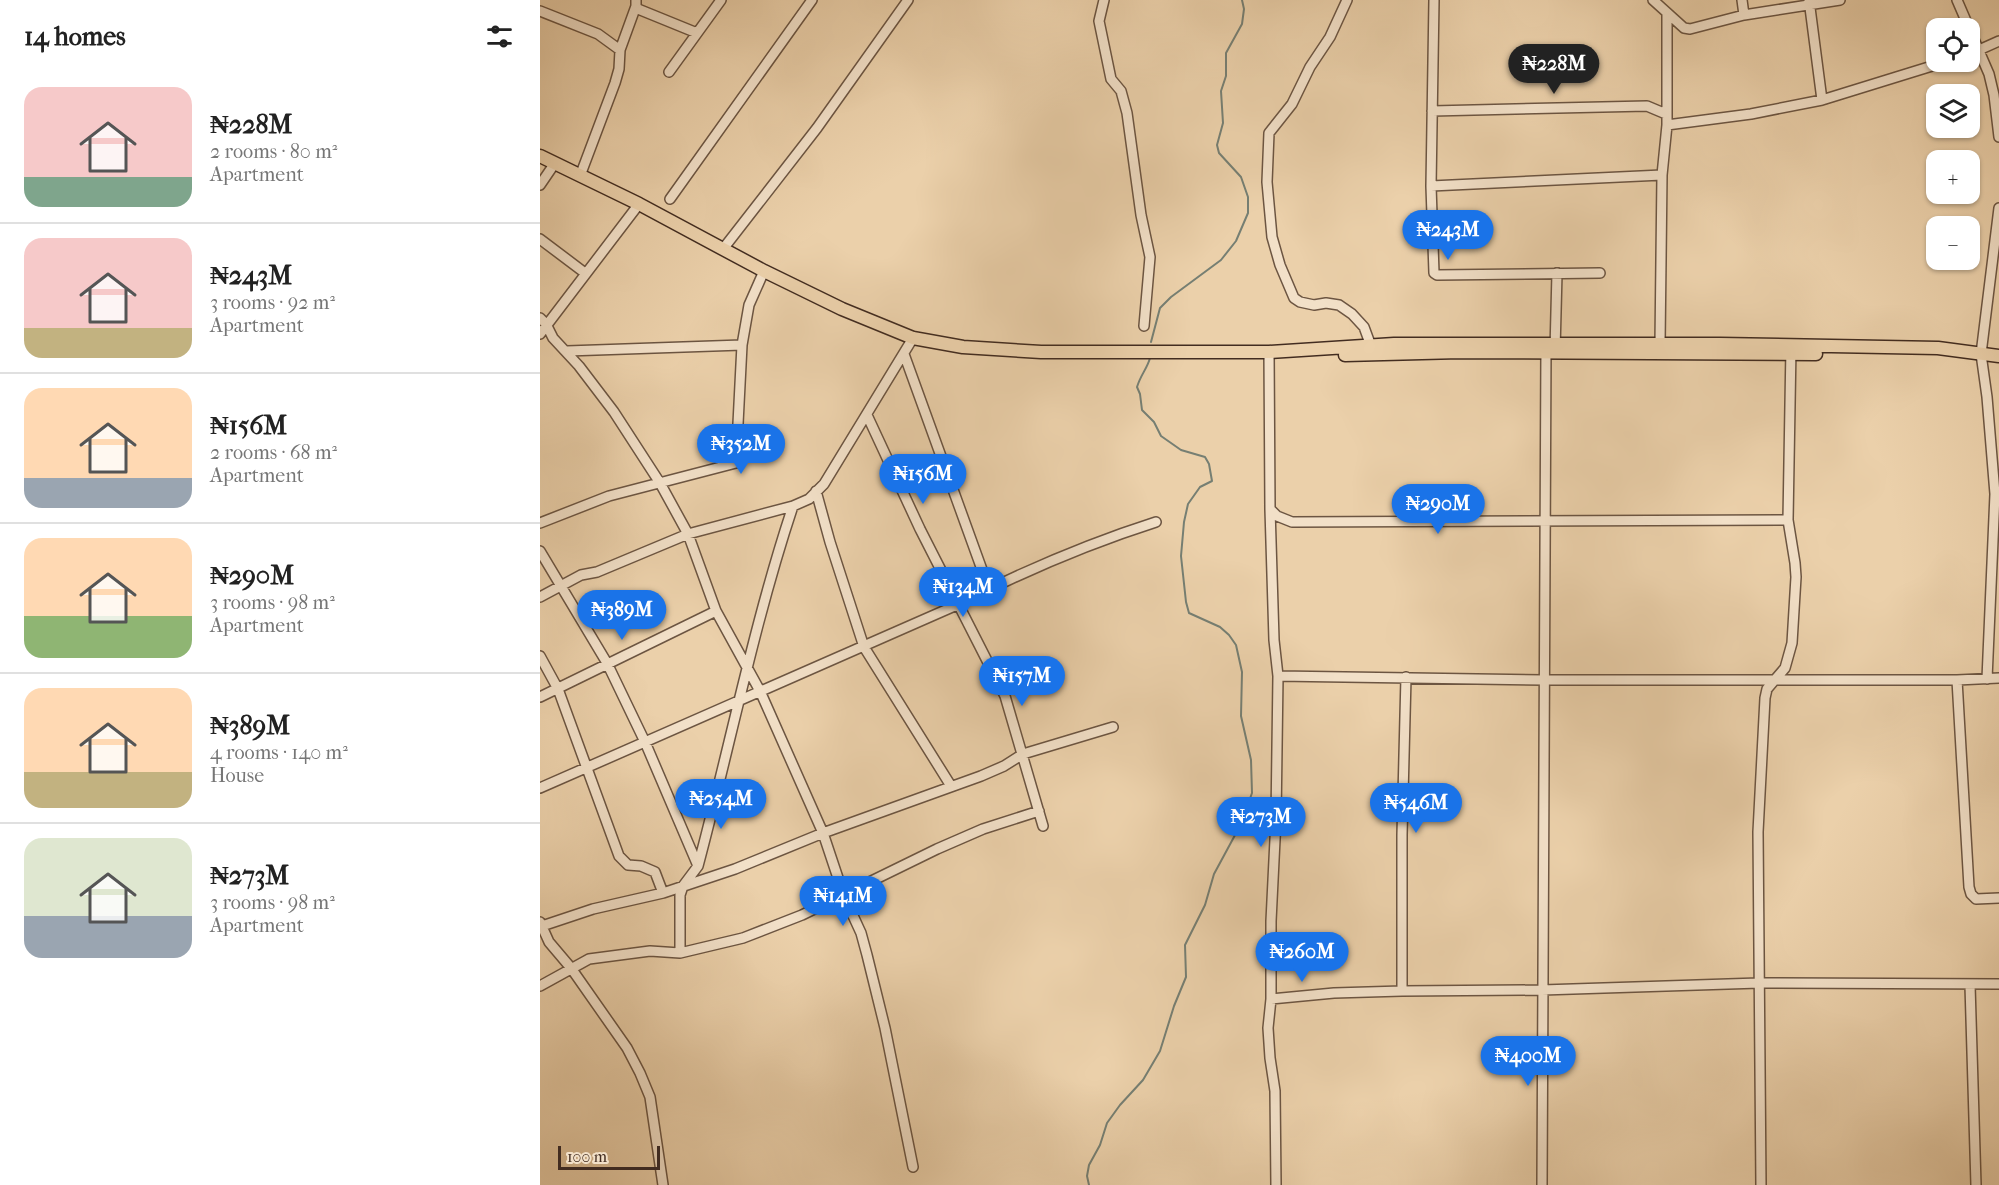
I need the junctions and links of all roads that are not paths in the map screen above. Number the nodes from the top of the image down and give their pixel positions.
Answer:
1 (545, 0) edge
2 (721, 0) edge
3 (812, 0) edge
4 (908, 0) edge
5 (1104, 0) edge
6 (1347, 0) edge
7 (1434, 0) edge
8 (1653, 0) edge
9 (1742, 0) edge
10 (1840, 0) edge
11 (1957, 0) edge
12 (1809, 2) edge
13 (636, 3) edge
14 (540, 9) edge
15 (1667, 14) junction
16 (1744, 15) junction
17 (1965, 18) edge
18 (697, 33) junction
19 (1999, 41) edge
20 (620, 50) junction
21 (1980, 50) joint
22 (1926, 68) edge
23 (669, 72) dead end
24 (1822, 100) junction
25 (1432, 111) junction
26 (1666, 114) junction
27 (1998, 121) edge
28 (1666, 126) junction
29 (1999, 137) edge
30 (540, 156) edge
31 (555, 163) junction
32 (580, 176) junction
33 (1662, 176) junction
34 (540, 185) edge
35 (1431, 186) junction
36 (670, 199) dead end
37 (639, 204) junction
38 (1999, 208) edge
39 (1999, 215) edge
40 (540, 240) edge
41 (723, 249) junction
42 (764, 271) junction
43 (585, 273) junction
44 (1557, 273) junction
45 (1600, 273) dead end
46 (1988, 295) junction
47 (1999, 296) edge
48 (543, 321) edge
49 (1144, 326) dead end
50 (540, 334) edge
51 (913, 338) junction
52 (1660, 344) junction
53 (742, 345) junction
54 (1371, 346) junction
55 (1551, 348) junction
56 (1791, 350) junction
57 (567, 351) junction
58 (1311, 351) junction
59 (1269, 352) junction
60 (904, 354) junction
61 (1981, 354) junction
62 (1999, 356) edge
63 (867, 415) junction
64 (660, 483) junction
65 (816, 492) junction
66 (794, 506) junction
67 (1270, 509) junction
68 (1788, 520) junction
69 (1544, 521) junction
70 (1156, 522) dead end
71 (540, 523) edge
72 (688, 534) junction
73 (540, 551) edge
74 (561, 584) junction
75 (989, 589) junction
76 (540, 597) edge
77 (957, 605) junction
78 (716, 611) junction
79 (864, 647) junction
80 (540, 656) edge
81 (607, 663) junction
82 (748, 670) junction
83 (1278, 676) junction
84 (1406, 677) junction
85 (1999, 678) edge
86 (1988, 679) junction
87 (1543, 680) junction
88 (1775, 680) junction
89 (1957, 680) junction
90 (558, 689) junction
91 (760, 691) junction
92 (540, 697) edge
93 (740, 700) junction
94 (1113, 727) dead end
95 (645, 742) junction
96 (1023, 754) junction
97 (586, 768) junction
98 (951, 786) junction
99 (540, 788) edge
100 (1039, 811) junction
101 (1043, 826) dead end
102 (822, 833) junction
103 (698, 866) junction
104 (683, 886) junction
105 (663, 893) junction
106 (844, 896) junction
107 (1999, 898) edge
108 (541, 924) edge
109 (680, 953) junction
110 (572, 968) junction
111 (1759, 982) junction
112 (1999, 984) edge
113 (1970, 985) junction
114 (540, 986) edge
115 (1542, 990) junction
116 (1402, 991) junction
117 (1271, 999) junction
118 (913, 1167) dead end
119 (663, 1185) edge
120 (1276, 1185) edge
121 (1542, 1185) edge
122 (1761, 1185) edge
123 (1976, 1185) edge

1 - 14 street
2 - 18 street
3 - 36 street
4 - 41 street
5 - 49 street
6 - 54 street
7 - 25 street
8 - 15 street
9 - 16 street
10 - 12 street
11 - 17 street
12 - 16 street
12 - 24 street
13 - 18 street
13 - 20 street
14 - 20 street
15 - 16 street
15 - 26 street
18 - 23 street
19 - 21 street
20 - 32 street
21 - 27 street
22 - 24 street
24 - 28 street
25 - 26 street
25 - 35 street
26 - 28 street
27 - 29 street
28 - 33 street
30 - 31 main road
31 - 32 main road
31 - 34 street
32 - 37 main road
33 - 35 street
33 - 52 street
35 - 44 street
37 - 41 main road
37 - 43 street
38 - 39 street
39 - 46 street
40 - 43 street
41 - 42 main road
42 - 51 main road
42 - 53 street
43 - 48 street
44 - 45 street
44 - 55 street
46 - 47 street
46 - 61 street
48 - 50 street
48 - 57 street
51 - 59 main road
51 - 60 street
52 - 55 main road
52 - 56 main road
53 - 57 street
53 - 64 street
54 - 55 main road
54 - 58 main road
55 - 56 main road
55 - 58 main road
55 - 69 street
56 - 61 main road
56 - 68 street
57 - 64 street
58 - 59 main road
59 - 67 street
60 - 63 street
60 - 75 street
61 - 62 main road
61 - 86 street
63 - 65 street
63 - 77 street
64 - 71 street
64 - 72 street
65 - 66 street
65 - 79 street
66 - 72 street
66 - 82 street
67 - 69 street
67 - 83 street
68 - 69 street
68 - 88 street
69 - 87 street
70 - 75 street
72 - 74 street
72 - 78 street
73 - 74 street
74 - 76 street
74 - 81 street
75 - 77 street
77 - 79 street
77 - 96 street
78 - 81 street
78 - 82 street
79 - 91 street
79 - 98 street
80 - 90 street
81 - 90 street
81 - 95 street
82 - 91 street
82 - 93 street
83 - 84 street
83 - 117 street
84 - 87 street
84 - 116 street
85 - 86 street
86 - 89 street
87 - 88 street
87 - 115 street
88 - 89 street
88 - 111 street
89 - 107 street
90 - 92 street
90 - 97 street
91 - 93 street
91 - 102 street
93 - 95 street
93 - 103 street
94 - 96 street
95 - 97 street
95 - 103 street
96 - 98 street
96 - 100 street
97 - 99 street
97 - 105 street
98 - 102 street
100 - 101 street
100 - 106 street
102 - 104 street
102 - 106 street
103 - 104 street
104 - 105 street
104 - 109 street
105 - 108 street
106 - 109 street
106 - 118 street
108 - 110 street
109 - 110 street
110 - 114 street
110 - 119 street
111 - 113 street
111 - 115 street
111 - 122 street
112 - 113 street
113 - 123 street
115 - 116 street
115 - 121 street
116 - 117 street
117 - 120 street

